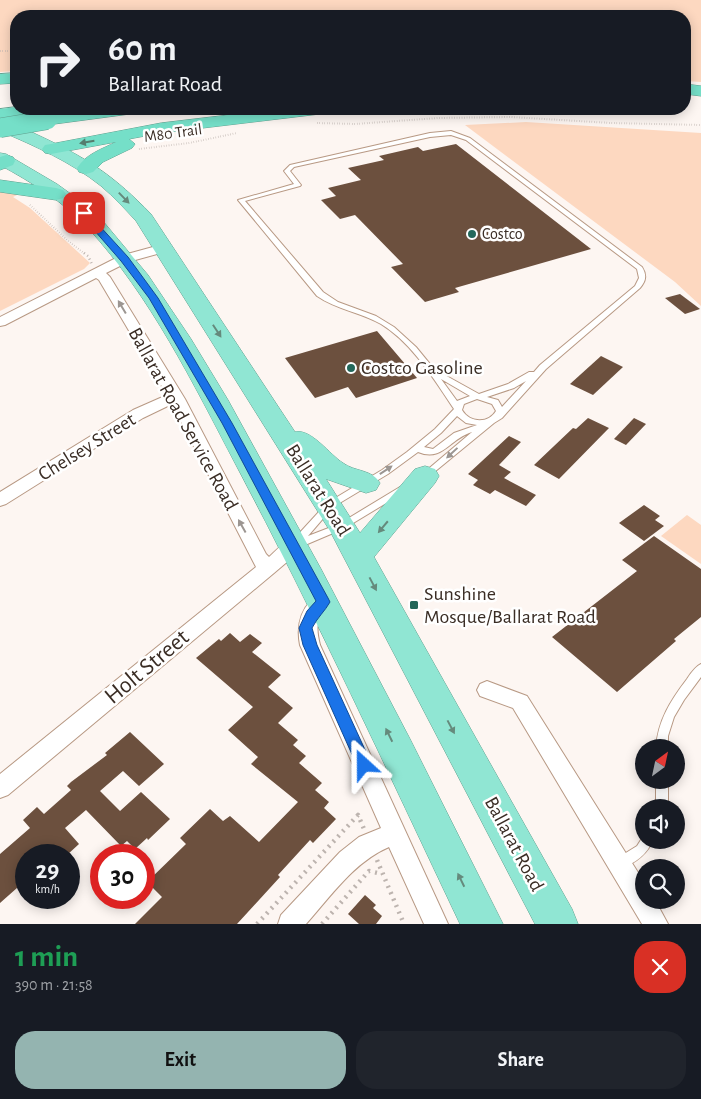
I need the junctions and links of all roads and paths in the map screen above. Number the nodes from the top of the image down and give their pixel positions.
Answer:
1 (30, 115) edge
2 (317, 116) edge
3 (701, 125) edge
4 (187, 126) junction
5 (0, 127) edge
6 (240, 133) dead end
7 (52, 148) junction
8 (134, 150) dead end
9 (2, 161) edge
10 (86, 168) junction
11 (0, 186) edge
12 (56, 194) junction
13 (25, 202) dead end
14 (164, 248) junction
15 (124, 259) junction
16 (96, 273) junction
17 (0, 322) edge
18 (426, 365) junction
19 (543, 367) junction
20 (479, 396) junction
21 (176, 398) junction
22 (458, 409) junction
23 (268, 410) junction
24 (498, 416) junction
25 (490, 422) junction
26 (480, 428) junction
27 (417, 448) junction
28 (425, 476) junction
29 (366, 483) junction
30 (0, 500) edge
31 (336, 515) junction
32 (295, 545) junction
33 (358, 556) junction
34 (268, 568) junction
35 (323, 602) junction
36 (701, 669) edge
37 (487, 690) dead end
38 (661, 739) edge
39 (0, 788) edge
40 (395, 834) junction
41 (370, 844) junction
42 (642, 849) edge
43 (619, 863) junction
44 (383, 874) junction
45 (257, 924) edge
46 (290, 924) edge
47 (322, 924) edge
48 (404, 924) edge
49 (436, 924) edge
50 (482, 924) edge
51 (558, 924) edge
52 (656, 924) edge

1 - 5 highway, bridge
2 - 3 path
2 - 4 highway
4 -> 7 highway
4 - 10 highway
5 - 7 highway, Ballarat Road
6 - 8 path, M80 Trail
7 - 9 highway
7 - 10 highway, Ballarat Road
9 - 12 highway
10 -> 14 highway, Ballarat Road
11 - 12 highway
12 - 15 highway
13 - 16 path
14 - 15 street
14 -> 23 highway, Ballarat Road
15 - 16 street
15 - 32 highway
16 - 17 street
21 -> 16 street, Ballarat Road Service Road
18 - 19 lane
18 - 20 lane
18 - 22 lane
19 - 20 lane
19 - 24 lane
20 - 22 lane
20 - 24 lane
21 - 30 street, Chelsey Street
34 -> 21 street, Ballarat Road Service Road
22 - 25 lane
22 - 27 lane
23 - 29 highway
23 - 31 highway, Ballarat Road
24 - 25 lane
25 - 26 lane
26 - 27 lane
26 -> 28 lane
29 -> 27 lane
28 - 31 lane
28 -> 33 highway
29 - 31 lane
31 - 32 lane
31 - 32 lane
31 - 33 highway, Ballarat Road
32 - 34 street, Holt Street
32 - 35 highway
33 -> 51 highway, Ballarat Road
34 - 39 street, Holt Street
35 - 40 street
50 -> 35 highway
36 - 38 lane
37 - 43 street
40 - 41 street
40 - 49 street
41 - 44 path
41 - 45 path
41 - 46 street
42 - 43 lane
43 - 52 street
44 - 47 path
44 - 48 path

